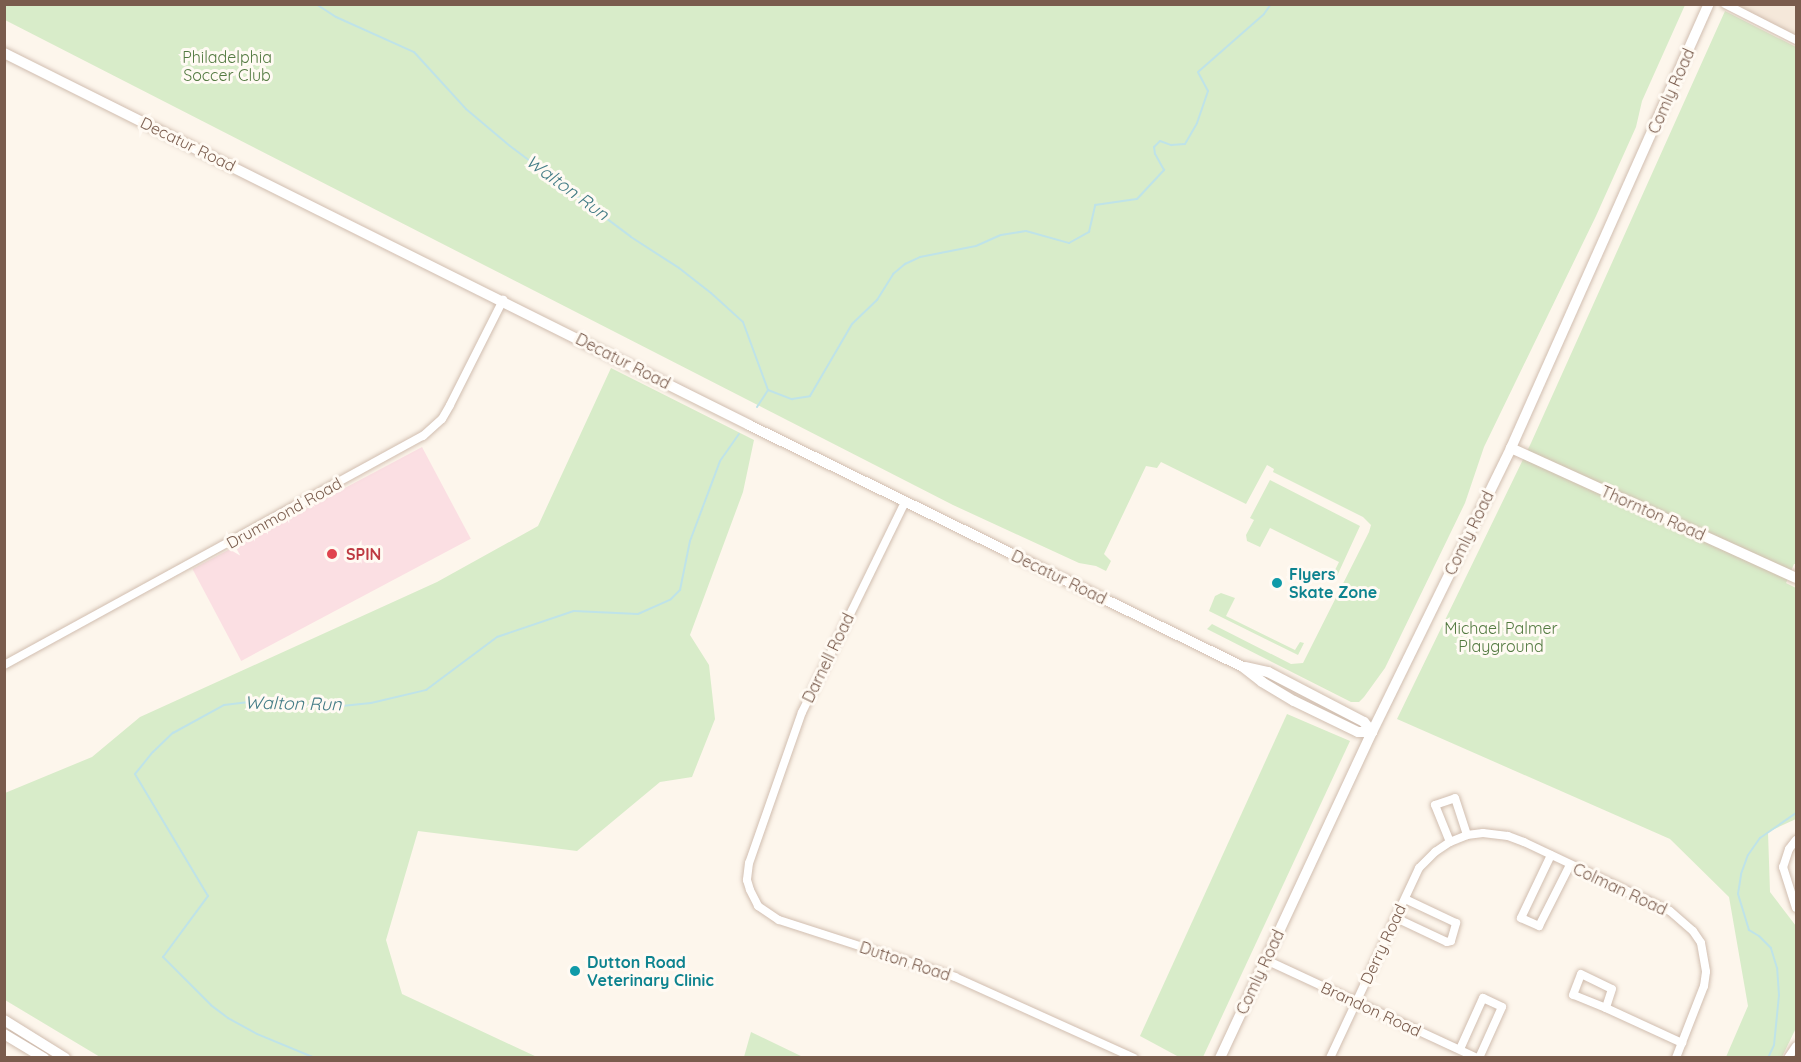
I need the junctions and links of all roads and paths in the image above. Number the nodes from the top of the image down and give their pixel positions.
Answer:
1 (1709, 4) edge
2 (1725, 4) edge
3 (1797, 40) edge
4 (4, 53) edge
5 (503, 300) junction
6 (1511, 448) junction
7 (905, 502) junction
8 (1797, 578) edge
9 (4, 664) edge
10 (1372, 732) junction
11 (764, 821) joint
12 (1467, 835) junction
13 (1797, 840) edge
14 (1450, 842) junction
15 (1551, 855) junction
16 (1570, 865) junction
17 (1405, 899) junction
18 (1797, 908) edge
19 (1396, 918) junction
20 (1266, 960) junction
21 (1356, 1001) junction
22 (1606, 1008) junction
23 (4, 1020) edge
24 (4, 1034) edge
25 (1682, 1043) junction
26 (1797, 1046) edge
27 (1460, 1049) junction
28 (44, 1058) edge
29 (65, 1058) edge
30 (1134, 1058) edge
31 (1220, 1058) edge
32 (1330, 1058) edge
33 (1478, 1058) edge
34 (1676, 1058) edge
35 (1788, 1058) edge

1 - 6 street, Comly Road
2 - 3 street
4 - 5 street, Decatur Road
5 - 7 street, Decatur Road
5 - 9 street, Drummond Road
6 - 8 street, Thornton Road
6 - 10 street, Comly Road
7 - 10 street, Decatur Road
7 - 11 street, Darnell Road
10 - 20 street, Comly Road
11 - 30 street, Dutton Road
12 - 14 street, Colman Road
12 - 14 street
12 - 15 street, Colman Road
13 - 18 street
14 - 17 street, Derry Road
15 - 16 street, Colman Road
15 - 16 street
16 - 25 street, Colman Road
17 - 19 street, Derry Road
17 - 19 street
19 - 21 street, Derry Road
20 - 21 street, Brandon Road
20 - 31 street, Comly Road
21 - 27 street, Brandon Road
21 - 32 street, Derry Road
22 - 22 street
22 - 25 street
23 - 29 street
24 - 28 street
25 - 34 street, Colman Road
26 - 35 street
27 - 33 street, Brandon Road
27 - 33 street

